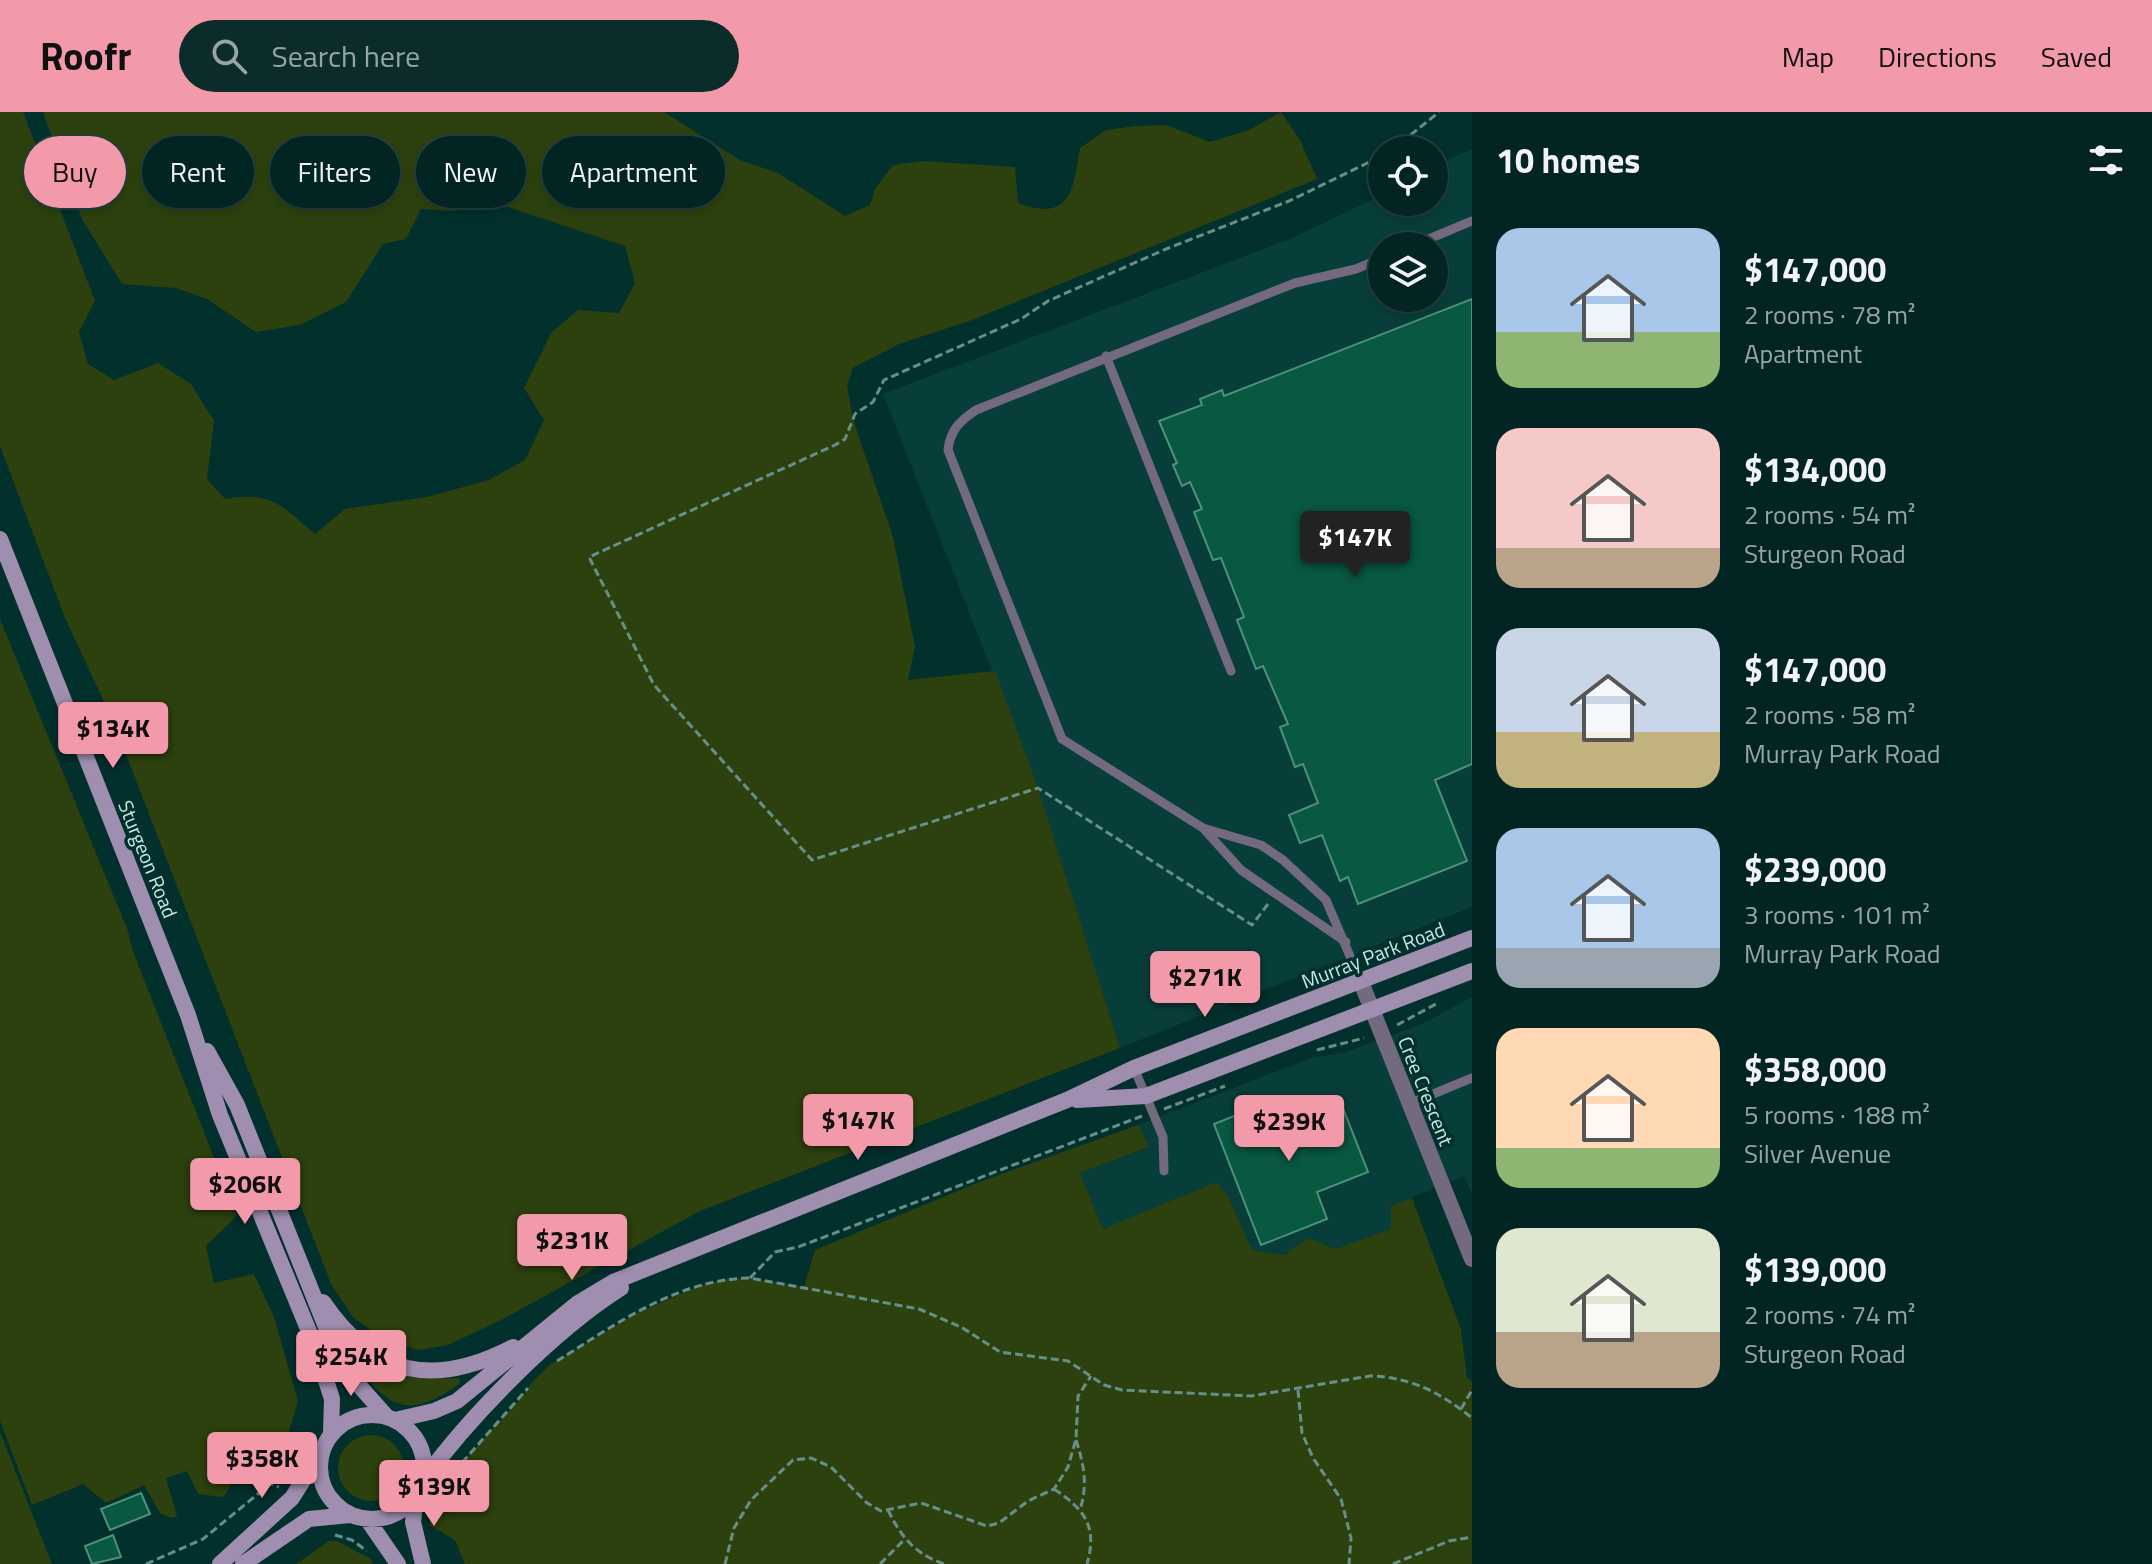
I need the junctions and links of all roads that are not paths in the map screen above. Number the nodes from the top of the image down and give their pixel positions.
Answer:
1 (1472, 221) edge
2 (1446, 232) edge
3 (1368, 264) edge
4 (1106, 356) junction
5 (0, 539) edge
6 (1231, 671) dead end
7 (1203, 828) junction
8 (1472, 938) edge
9 (1346, 942) junction
10 (1472, 971) edge
11 (1361, 982) junction
12 (1372, 1011) junction
13 (188, 1015) junction
14 (1134, 1068) junction
15 (1472, 1078) edge
16 (1146, 1096) junction
17 (1067, 1100) junction
18 (1409, 1104) junction
19 (1164, 1171) dead end
20 (1472, 1259) edge
21 (664, 1262) junction
22 (309, 1281) junction
23 (541, 1333) junction
24 (391, 1419) junction
25 (331, 1434) junction
26 (322, 1451) junction
27 (419, 1489) junction
28 (358, 1517) junction
29 (220, 1564) edge
30 (243, 1564) edge
31 (398, 1564) edge
32 (423, 1564) edge

1 - 2 lane
3 - 4 lane
4 - 6 lane
4 - 7 lane
5 - 13 street, Sturgeon Road
7 - 9 lane
7 - 9 lane
8 - 11 street, Murray Park Road
9 - 11 lane
10 - 12 street, Murray Park Road
11 - 12 street, Cree Crescent
11 - 14 street, Murray Park Road
12 - 16 street, Murray Park Road
12 - 18 street, Cree Crescent
13 - 22 street, Sturgeon Road
13 - 25 street, Sturgeon Road
14 - 16 lane
14 - 17 street, Murray Park Road
15 - 18 lane
16 - 17 street, Murray Park Road
16 - 19 lane
17 - 21 street, Murray Park Road
18 - 20 street, Cree Crescent
21 - 23 street, Murray Park Road
21 - 27 street, Murray Park Road
22 - 23 street
22 - 24 street, Sturgeon Road
23 - 24 street, Murray Park Road
24 - 25 street
24 - 27 street
25 - 26 street
26 - 28 street
26 - 29 street
27 - 28 street
27 - 32 street
28 - 30 street
28 - 31 street

